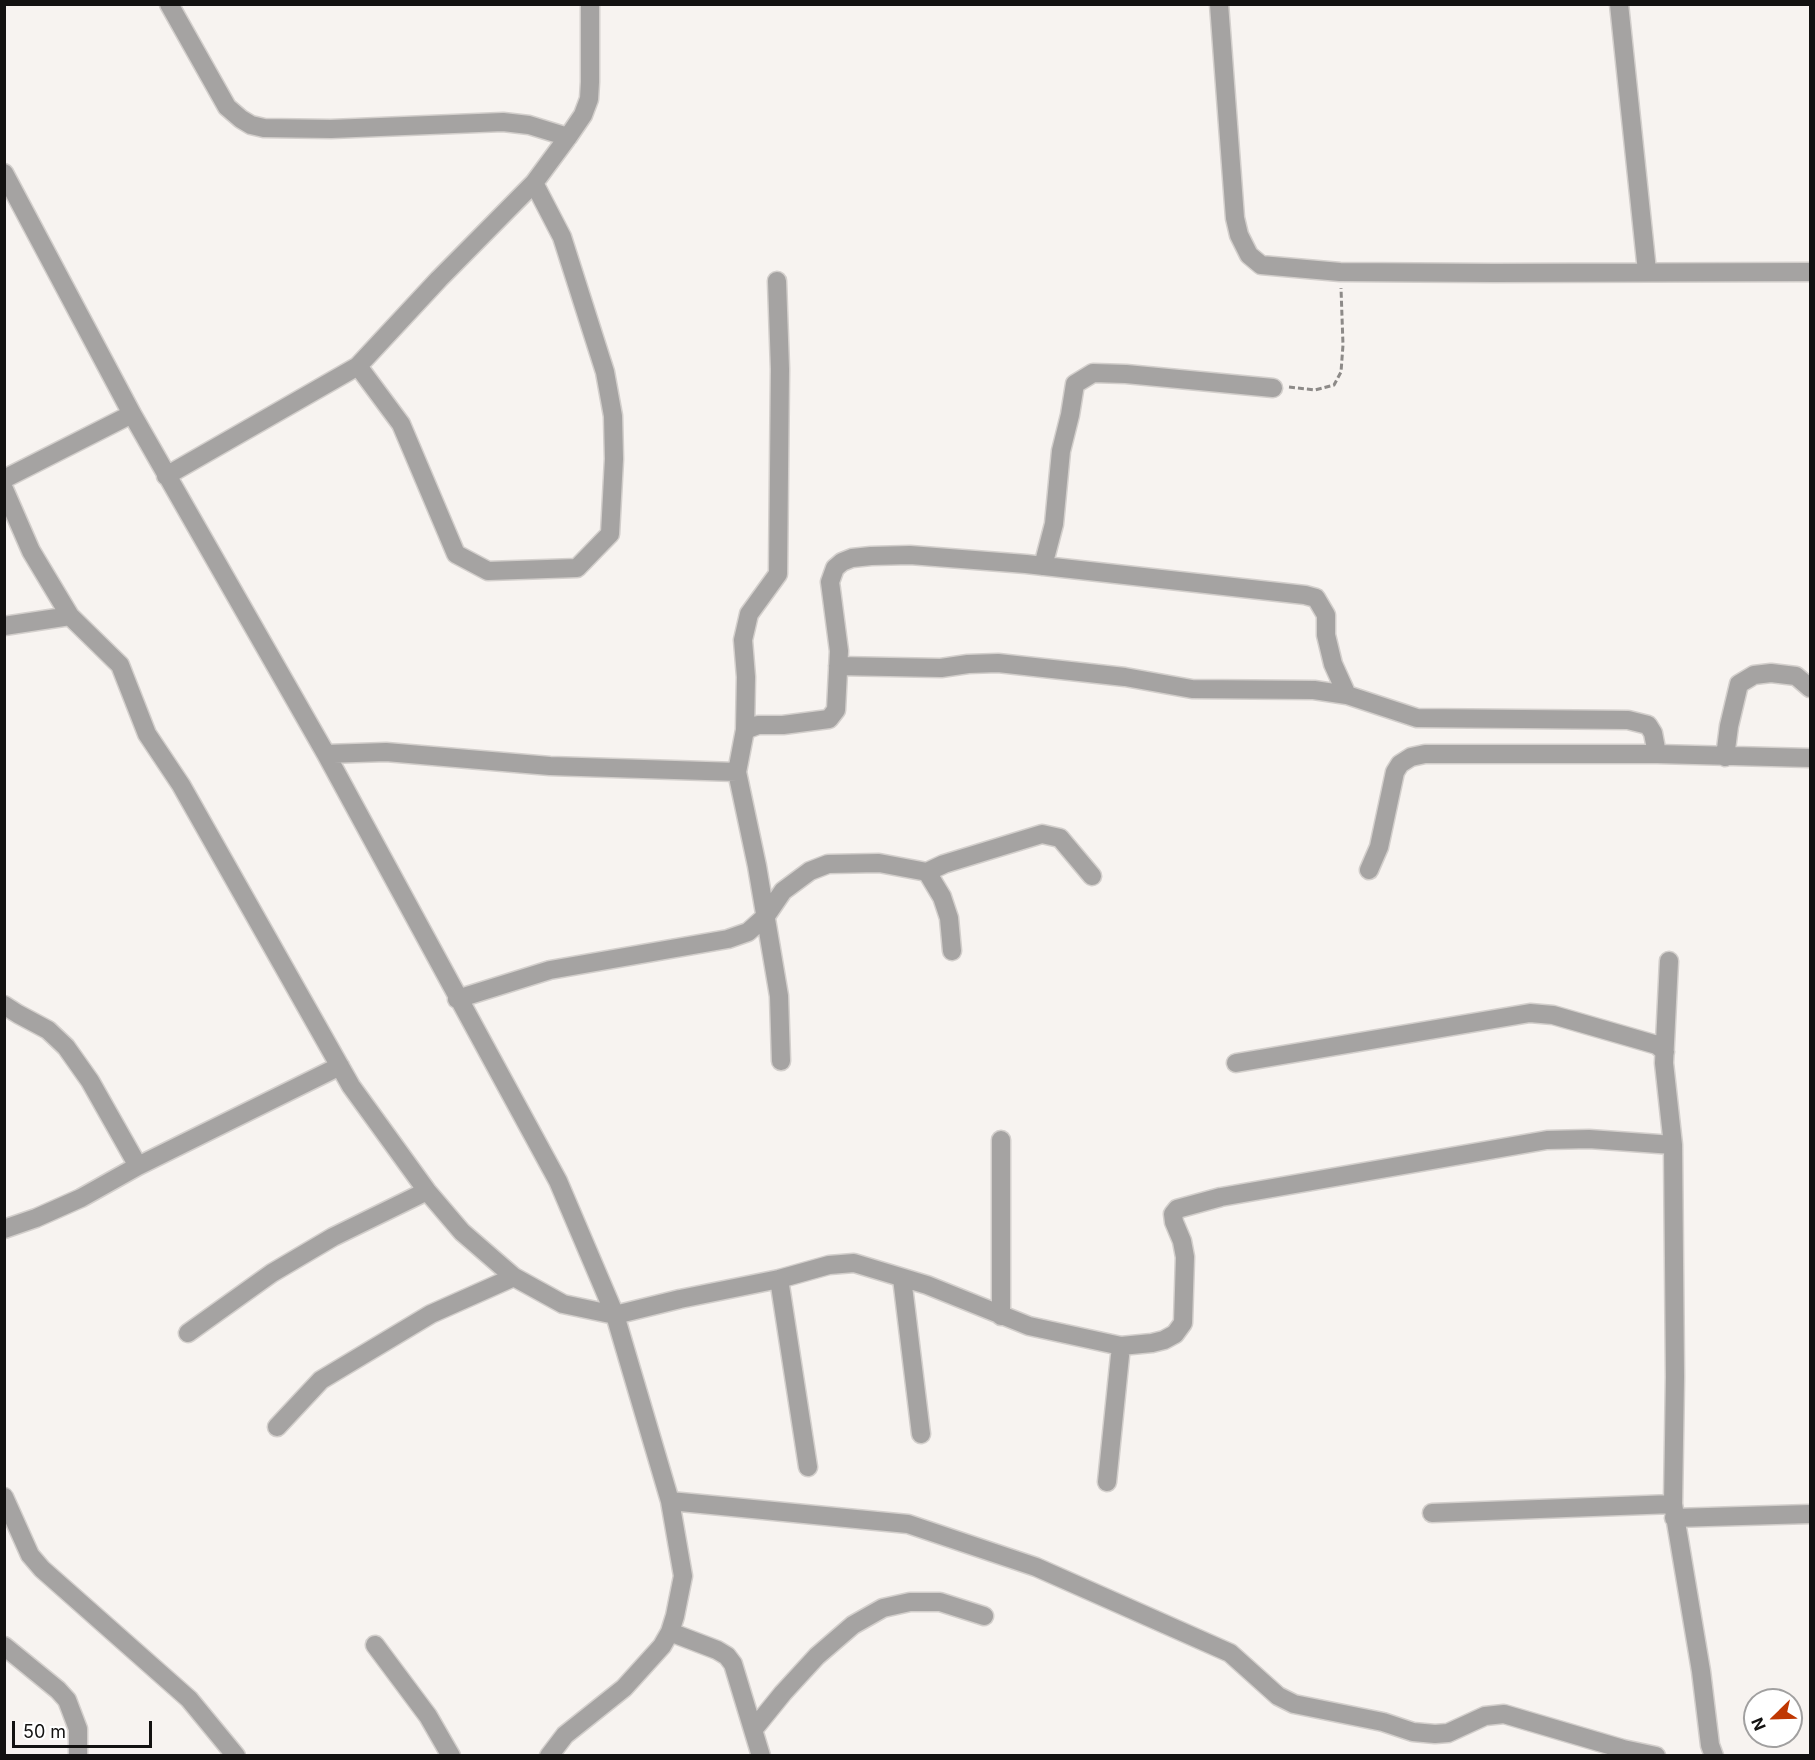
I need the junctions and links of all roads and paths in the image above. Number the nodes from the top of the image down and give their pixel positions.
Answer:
1 (169, 4) edge
2 (590, 4) edge
3 (1219, 4) edge
4 (1619, 4) edge
5 (568, 137) junction
6 (4, 173) edge
7 (534, 183) junction
8 (1647, 271) junction
9 (1341, 272) junction
10 (1810, 272) edge
11 (777, 281) dead end
12 (358, 366) junction
13 (1273, 388) joint
14 (132, 414) junction
15 (166, 476) junction
16 (4, 479) edge
17 (4, 489) edge
18 (1043, 566) junction
19 (70, 616) junction
20 (4, 626) edge
21 (838, 666) junction
22 (1810, 688) edge
23 (1347, 695) junction
24 (745, 730) junction
25 (326, 754) junction
26 (1658, 754) junction
27 (1725, 758) junction
28 (1810, 758) edge
29 (737, 772) junction
30 (1370, 870) dead end
31 (927, 872) junction
32 (1092, 876) dead end
33 (766, 916) junction
34 (952, 951) dead end
35 (1669, 961) dead end
36 (457, 999) junction
37 (4, 1005) edge
38 (1665, 1052) junction
39 (781, 1061) dead end
40 (1236, 1063) dead end
41 (340, 1066) junction
42 (1001, 1140) dead end
43 (1673, 1145) junction
44 (138, 1166) junction
45 (427, 1191) junction
46 (4, 1229) edge
47 (514, 1277) junction
48 (902, 1278) junction
49 (779, 1279) junction
50 (615, 1315) junction
51 (1001, 1316) junction
52 (188, 1333) dead end
53 (1121, 1346) junction
54 (277, 1427) dead end
55 (921, 1434) dead end
56 (808, 1467) dead end
57 (1107, 1482) dead end
58 (4, 1497) edge
59 (670, 1501) junction
60 (1674, 1511) junction
61 (1432, 1514) dead end
62 (1810, 1514) edge
63 (11, 1532) edge
64 (984, 1616) dead end
65 (670, 1632) junction
66 (375, 1645) dead end
67 (4, 1646) edge
68 (753, 1730) junction
69 (78, 1755) edge
70 (236, 1755) edge
71 (451, 1755) edge
72 (549, 1755) edge
73 (761, 1755) edge
74 (1656, 1755) edge
75 (1714, 1755) edge

1 - 5 street
2 - 5 street
3 - 9 street
4 - 8 street
5 - 7 street
6 - 14 street
7 - 12 street
7 - 12 street
8 - 9 street
8 - 10 street
9 - 13 path
11 - 24 street
12 - 15 street
13 - 18 street
14 - 15 street
14 - 16 street
15 - 25 street
17 - 19 street
18 - 21 street
18 - 23 street
19 - 20 street
19 - 41 street
21 - 23 street
21 - 24 street
22 - 27 street
23 - 26 street
24 - 29 street
25 - 29 street
25 - 36 street
26 - 27 street
26 - 30 street
27 - 28 street
29 - 33 street
31 - 32 street
31 - 33 street
31 - 34 street
33 - 36 street
33 - 39 street
35 - 38 street
36 - 50 street
37 - 44 street
38 - 40 street
38 - 43 street
41 - 44 street
41 - 45 street
42 - 51 street
43 - 53 street
43 - 60 street
44 - 46 street
45 - 47 street
45 - 52 street
47 - 50 street
47 - 54 street
48 - 49 street
48 - 51 street
48 - 55 street
49 - 50 street
49 - 56 street
50 - 59 street
51 - 53 street
53 - 57 street
58 - 63 street
59 - 65 street
59 - 74 street
60 - 61 street
60 - 62 street
60 - 75 street
63 - 70 street
64 - 68 street
65 - 68 street
65 - 72 street
66 - 71 street
67 - 69 street
68 - 73 street

